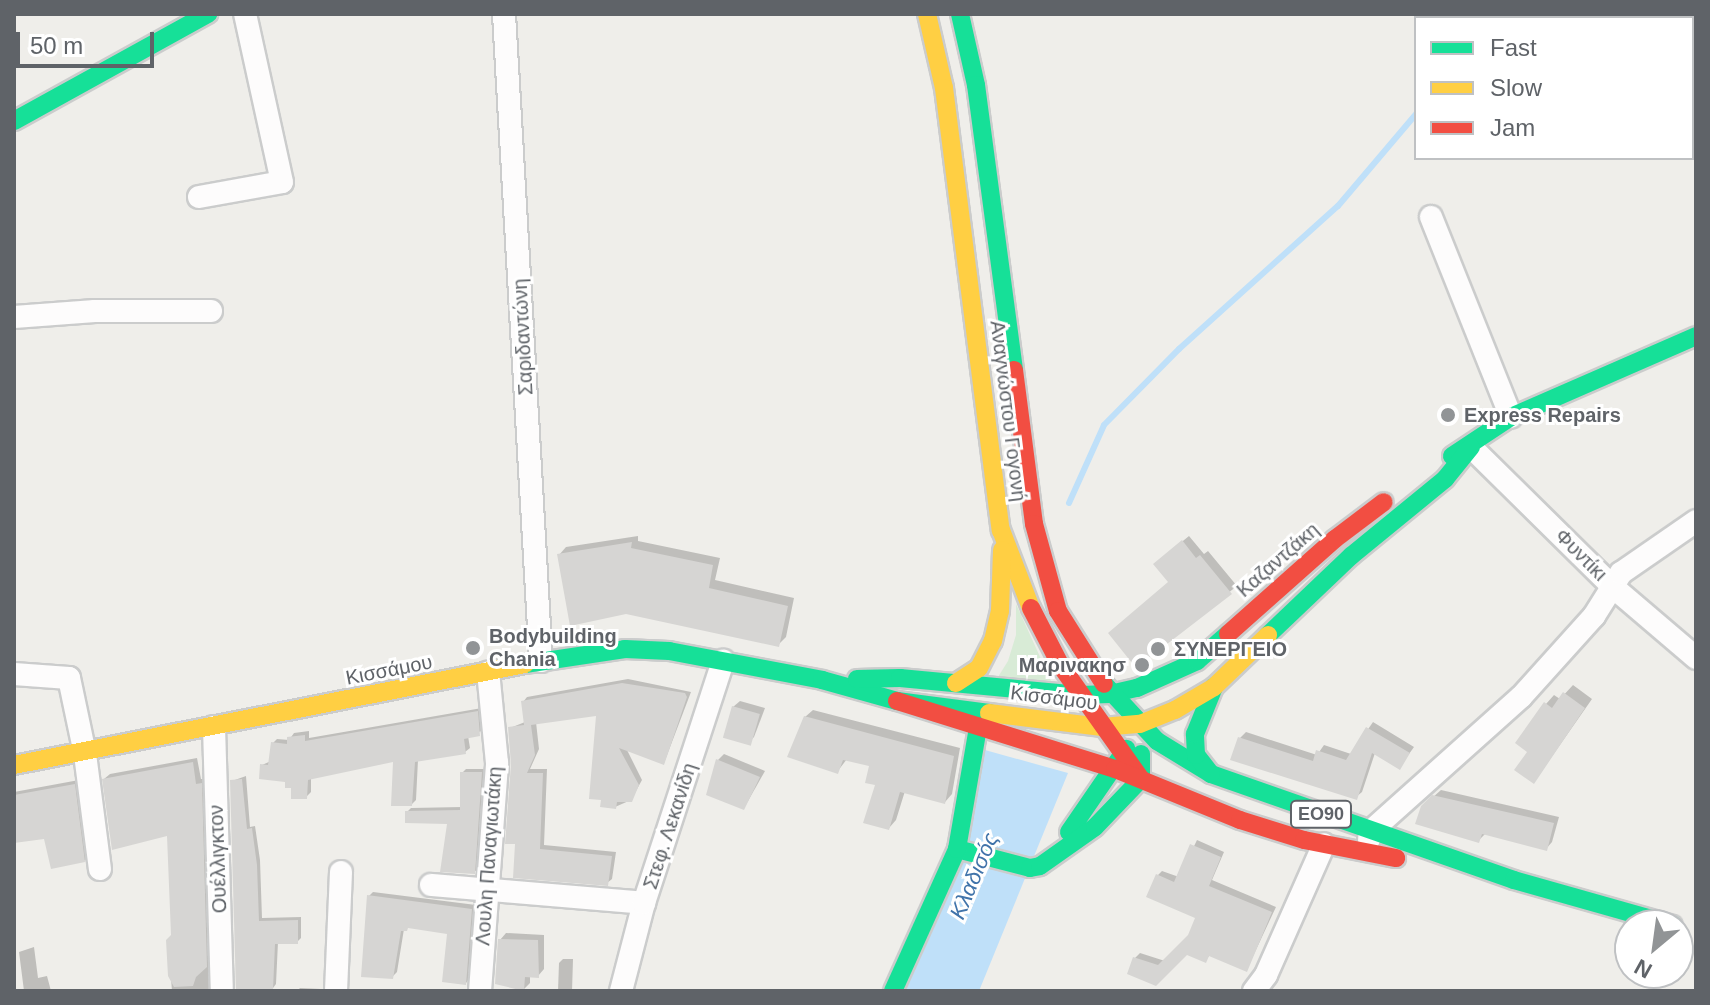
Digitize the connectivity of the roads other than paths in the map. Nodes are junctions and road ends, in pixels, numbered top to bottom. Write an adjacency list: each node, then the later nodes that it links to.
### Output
1 (208, 14): 6 (main road)
2 (245, 14): 7 (street)
3 (504, 14): 20 (street, Σαριδαντώνη)
4 (927, 14): 17 (main road, Αναγνώστου Γογονή)
5 (960, 14): 27 (main road, Αναγνώστου Γογονή)
6 (14, 121)
7 (199, 197)
8 (1431, 217): 12 (street)
9 (211, 311): 10 (street)
10 (14, 317)
11 (1696, 336): 12 (main road)
12 (1511, 417): 13 (main road)
13 (1471, 447): 14 (main road); 18 (street, Φυντίκι); 26 (main road)
14 (1419, 476)
15 (1395, 494): 27 (main road, Καζαντζάκη)
16 (1696, 521): 18 (street)
17 (1001, 530): 25 (main road); 28 (main road, Αναγνώστου Γογονή)
18 (1613, 587): 19 (street, Φυντίκι); 39 (street)
19 (1696, 658)
20 (541, 661): 21 (main road, Κισσάμου / ΕΟ90); 22 (main road, Κισσάμου / ΕΟ90)
21 (723, 661): 24 (main road, Κισσάμου / ΕΟ90); 47 (street, Στεφ. Λεκανίδη)
22 (488, 672): 31 (main road, Κισσάμου / ΕΟ90); 46 (street, Λουλη Παναγιωτάκη)
23 (14, 674): 34 (street)
24 (822, 680): 25 (main road, Κισσάμου / ΕΟ90); 29 (main road, Κισσάμου / ΕΟ90)
25 (956, 683): 28 (main road, Κισσάμου / ΕΟ90)
26 (1214, 687): 30 (main road); 37 (main road)
27 (1110, 694): 28 (main road, Κισσάμου / ΕΟ90); 30 (main road, ΕΟ90)
28 (1080, 695): 33 (main road, Αναγνώστου Γογονή)
29 (897, 701): 32 (main road, ΕΟ90); 33 (main road, Κισσάμου / ΕΟ90)
30 (1140, 724): 33 (main road, Κισσάμου / ΕΟ90); 35 (main road); 37 (main road, ΕΟ90); 38 (main road)
31 (214, 727): 34 (main road, Κισσάμου / ΕΟ90); 49 (street, Ουέλλιγκτον)
32 (978, 727): 35 (main road, ΕΟ90); 41 (main road)
33 (1102, 727): 35 (main road, Αναγνώστου Γογονή)
34 (85, 754): 36 (main road, Κισσάμου / ΕΟ90); 43 (street)
35 (1119, 761): 38 (main road, ΕΟ90); 42 (main road)
36 (14, 765)
37 (1211, 774): 39 (main road, ΕΟ90)
38 (1141, 779): 40 (main road, ΕΟ90); 42 (main road)
39 (1368, 841): 40 (main road, ΕΟ90); 48 (main road, ΕΟ90)
40 (1324, 844): 54 (street)
41 (962, 851): 42 (main road); 53 (main road)
42 (1058, 853)
43 (100, 869)
44 (341, 872): 50 (street)
45 (431, 885): 46 (street)
46 (487, 890): 47 (street); 51 (street, Λουλη Παναγιωτάκη)
47 (644, 903): 52 (street, Στεφ. Λεκανίδη)
48 (1616, 909)
49 (222, 991)
50 (336, 991)
51 (480, 991)
52 (621, 991)
53 (893, 991)
54 (1254, 991)

